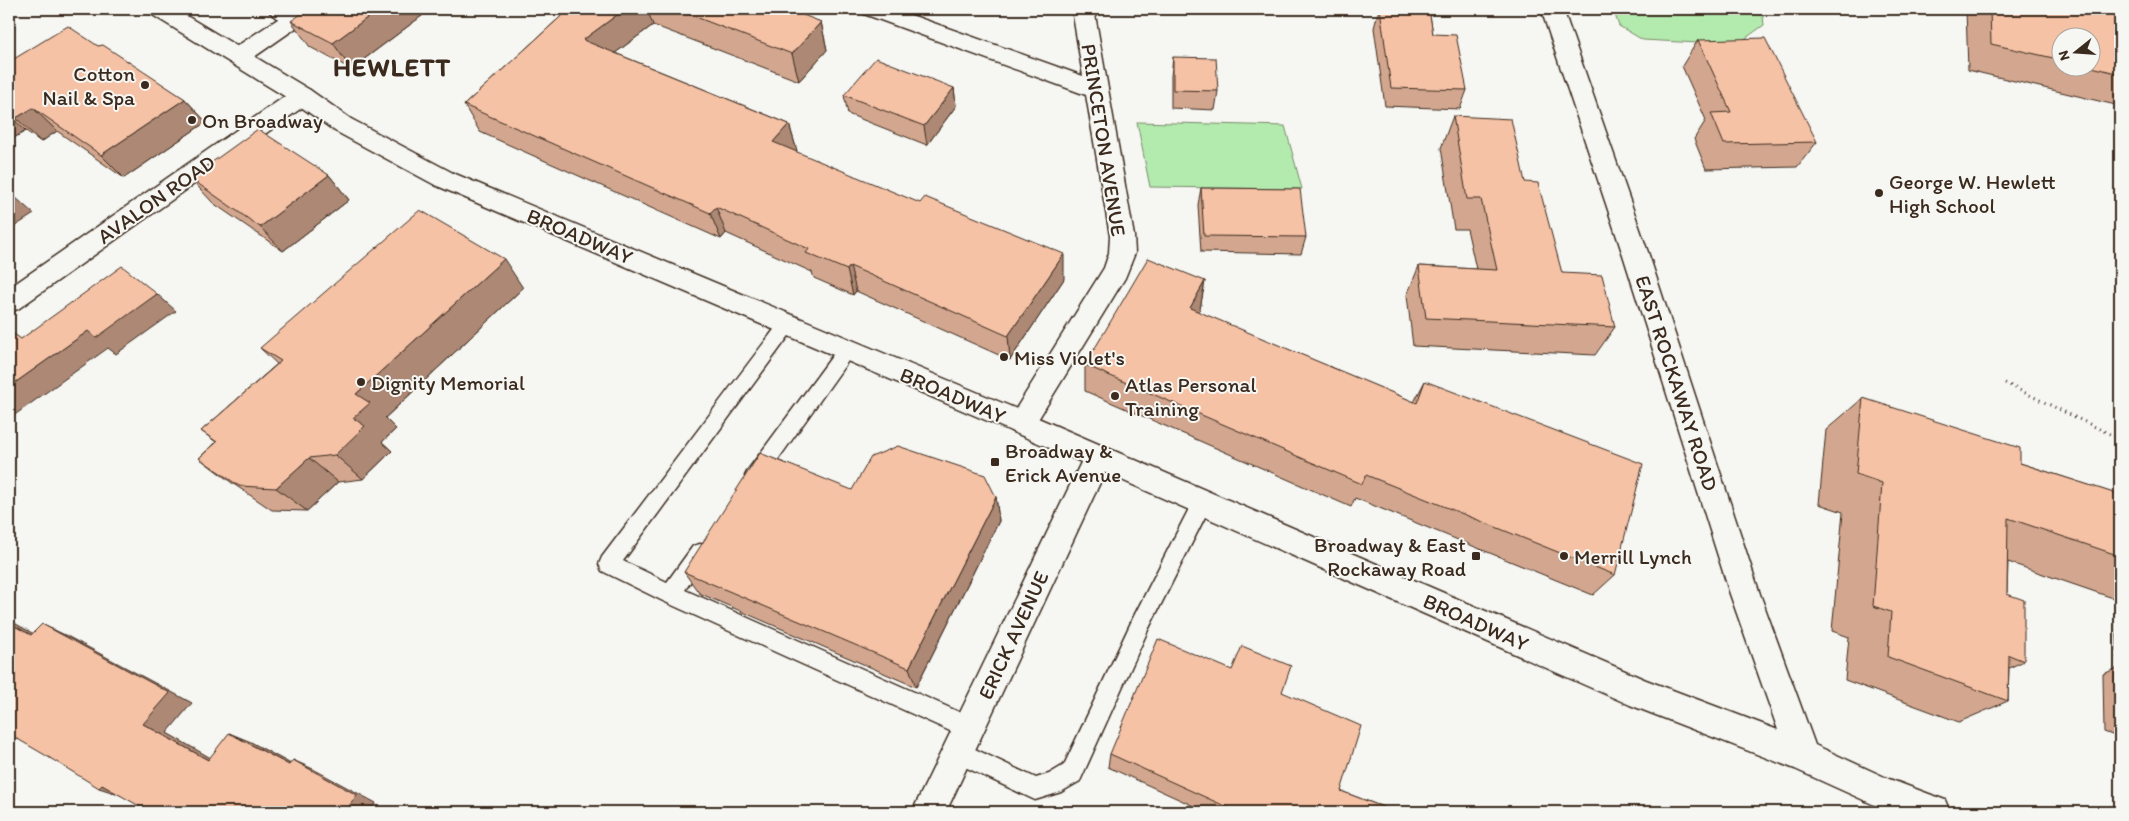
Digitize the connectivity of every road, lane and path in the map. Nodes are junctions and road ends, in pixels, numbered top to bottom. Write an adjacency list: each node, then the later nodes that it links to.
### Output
1 (159, 9): 6 (main road, BROADWAY)
2 (872, 9): 7 (main road)
3 (1083, 9): 7 (main road, PRINCETON AVENUE)
4 (1552, 9): 21 (main road, EAST ROCKAWAY ROAD)
5 (292, 13): 6 (main road)
6 (239, 56): 8 (main road, BROADWAY)
7 (1095, 89): 13 (main road, PRINCETON AVENUE)
8 (302, 96): 9 (main road, AVALON ROAD); 10 (main road, BROADWAY)
9 (9, 302)
10 (788, 324): 11 (main road, BROADWAY); 19 (lane)
11 (847, 349): 13 (main road, BROADWAY); 16 (lane)
12 (2005, 383): 14 (path)
13 (1021, 423): 15 (main road, BROADWAY)
14 (2120, 439)
15 (1098, 457): 17 (main road, BROADWAY); 20 (main road, ERICK AVENUE)
16 (744, 491)
17 (1202, 503): 20 (lane); 21 (main road, BROADWAY)
18 (710, 539): 19 (lane)
19 (670, 594): 20 (lane)
20 (963, 740): 22 (main road, ERICK AVENUE)
21 (1803, 756): 23 (main road, BROADWAY)
22 (929, 812)
23 (1933, 812)

